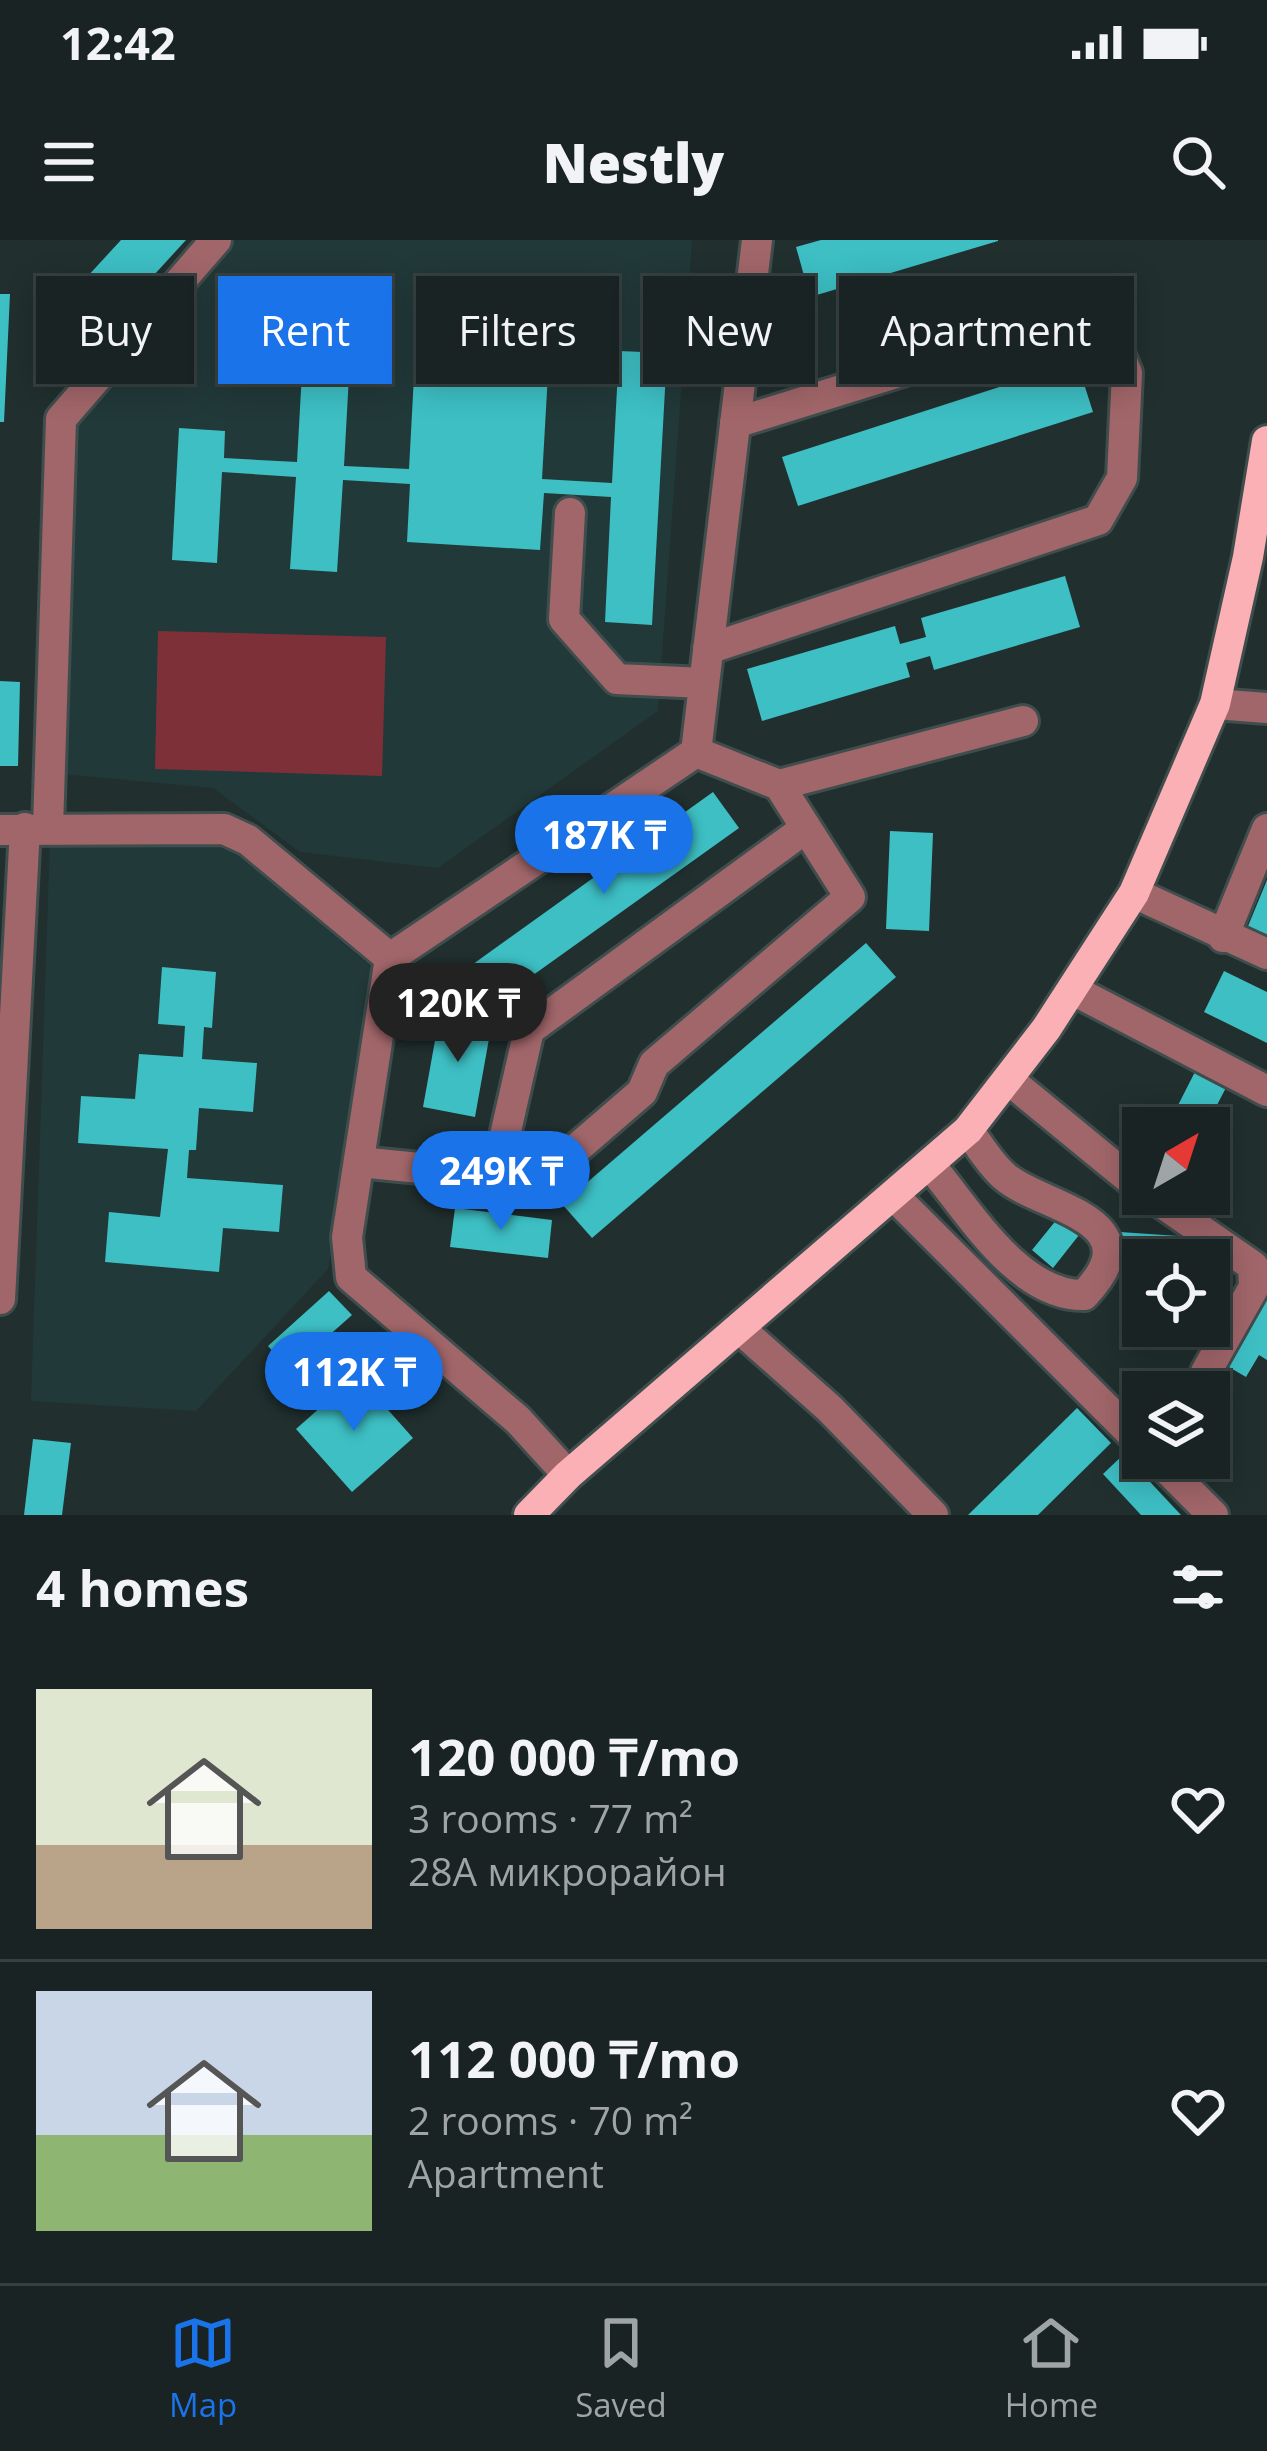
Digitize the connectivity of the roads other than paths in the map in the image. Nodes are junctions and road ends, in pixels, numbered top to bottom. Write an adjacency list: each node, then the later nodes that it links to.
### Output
1 (216, 240): 13 (street)
2 (757, 240): 3 (street)
3 (735, 423): 6 (street); 6 (street)
4 (1267, 440): 8 (main road)
5 (569, 513): 7 (street)
6 (708, 650): 7 (street)
7 (704, 683): 11 (street)
8 (1214, 704): 9 (street); 16 (main road)
9 (1267, 708)
10 (1022, 721): 12 (street)
11 (696, 752): 12 (street); 19 (street)
12 (779, 785): 14 (street)
13 (24, 828): 19 (street); 20 (street)
14 (806, 828): 28 (street); 28 (street)
15 (1267, 830): 17 (street)
16 (1134, 893): 17 (street); 21 (main road)
17 (1223, 937): 18 (street)
18 (1267, 954)
19 (390, 958): 25 (street)
20 (9, 979): 29 (street)
21 (1073, 990): 22 (main road); 23 (street)
22 (1009, 1080): 24 (main road); 27 (street)
23 (1267, 1091)
24 (968, 1130): 26 (main road); 26 (street)
25 (359, 1162): 28 (street); 36 (street)
26 (930, 1165): 30 (main road)
27 (1122, 1172)
28 (496, 1175)
29 (4, 1194): 32 (street)
30 (895, 1197): 33 (main road); 35 (street)
31 (1179, 1215): 34 (street)
32 (0, 1299)
33 (740, 1329): 36 (main road); 39 (street)
34 (1207, 1371)
35 (1122, 1424)
36 (568, 1475): 38 (main road)
37 (1177, 1479): 40 (street)
38 (529, 1515)
39 (933, 1515)
40 (1213, 1515)

